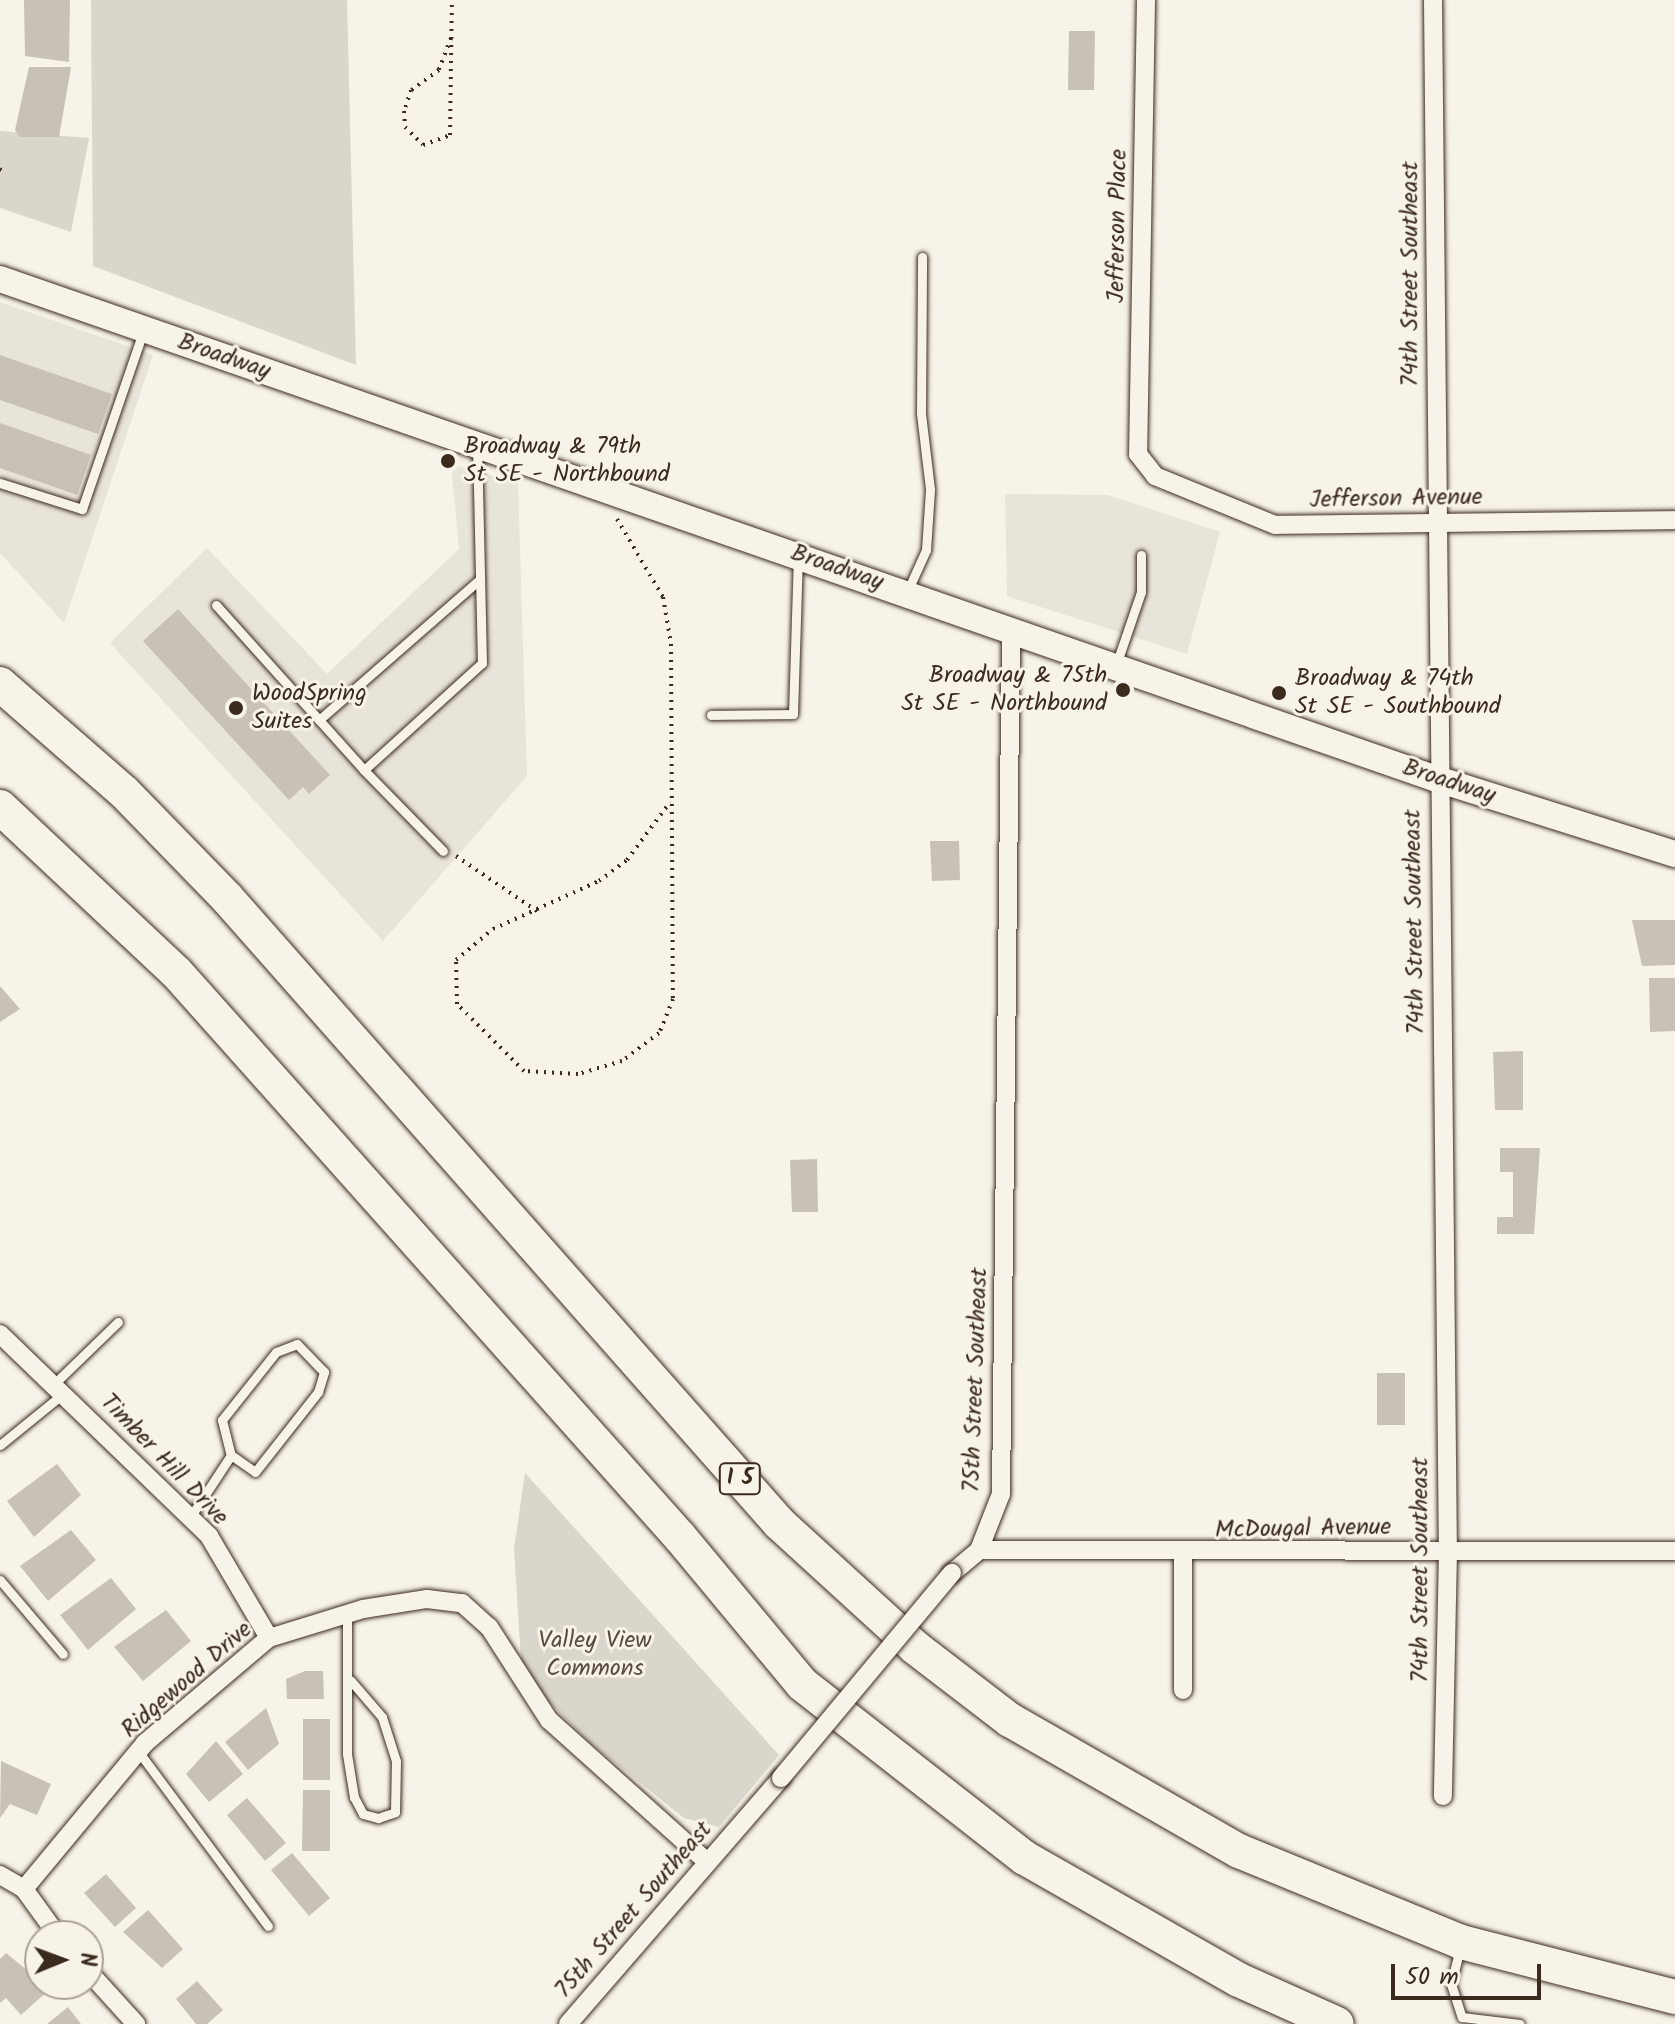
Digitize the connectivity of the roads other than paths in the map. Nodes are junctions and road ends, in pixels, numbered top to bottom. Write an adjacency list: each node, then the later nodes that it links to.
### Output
1 (1146, 0): 7 (street, Jefferson Place)
2 (1433, 0): 10 (street, 74th Street Southeast)
3 (922, 257): 14 (lane)
4 (0, 279): 5 (street, Broadway)
5 (144, 329): 6 (street, Broadway); 8 (lane)
6 (477, 444): 11 (street, Broadway); 13 (lane)
7 (1138, 454): 10 (street, Jefferson Avenue)
8 (0, 483)
9 (1675, 520): 10 (street, Jefferson Avenue)
10 (1437, 523): 22 (street, 74th Street Southeast)
11 (799, 555): 14 (street, Broadway); 19 (lane)
12 (1141, 555): 17 (lane)
13 (480, 579): 20 (lane); 21 (lane)
14 (907, 592): 16 (street, Broadway)
15 (216, 605): 20 (lane)
16 (1011, 628): 17 (street, Broadway); 32 (street, 75th Street Southeast)
17 (1116, 665): 22 (street, Broadway)
18 (0, 684): 49 (highway, I 5)
19 (711, 715)
20 (319, 720): 21 (lane)
21 (364, 770): 24 (lane)
22 (1437, 779): 25 (street, Broadway); 33 (street, 74th Street Southeast)
23 (0, 807): 54 (highway)
24 (443, 851)
25 (1675, 854)
26 (118, 1322): 28 (lane)
27 (0, 1334): 28 (street, Timber Hill Drive)
28 (59, 1388): 29 (lane); 31 (street, Timber Hill Drive)
29 (0, 1445)
30 (231, 1455): 30 (lane); 31 (lane)
31 (191, 1516): 38 (street, Timber Hill Drive)
32 (979, 1550): 35 (street, McDougal Avenue); 44 (street, 75th Street Southeast, bridge)
33 (1448, 1551): 34 (street, McDougal Avenue); 35 (street, McDougal Avenue); 43 (street, 74th Street Southeast)
34 (1675, 1551)
35 (1183, 1554): 41 (street)
36 (0, 1580): 39 (lane)
37 (347, 1614): 38 (street, Ridgewood Drive); 40 (lane); 44 (street, Ridgewood Drive)
38 (269, 1638): 42 (street, Ridgewood Drive)
39 (63, 1654)
40 (351, 1681): 40 (lane)
41 (1183, 1690)
42 (138, 1751): 46 (street, Ridgewood Drive); 48 (lane)
43 (1443, 1796)
44 (707, 1862): 53 (street, 75th Street Southeast)
45 (0, 1875): 46 (street)
46 (24, 1889): 47 (street)
47 (46, 1920)
48 (268, 1926)
49 (1461, 1942): 51 (highway, I 5); 55 (lane)
50 (104, 1989): 52 (street)
51 (1675, 1997)
52 (136, 2024)
53 (568, 2024)
54 (1337, 2024)
55 (1520, 2024)

